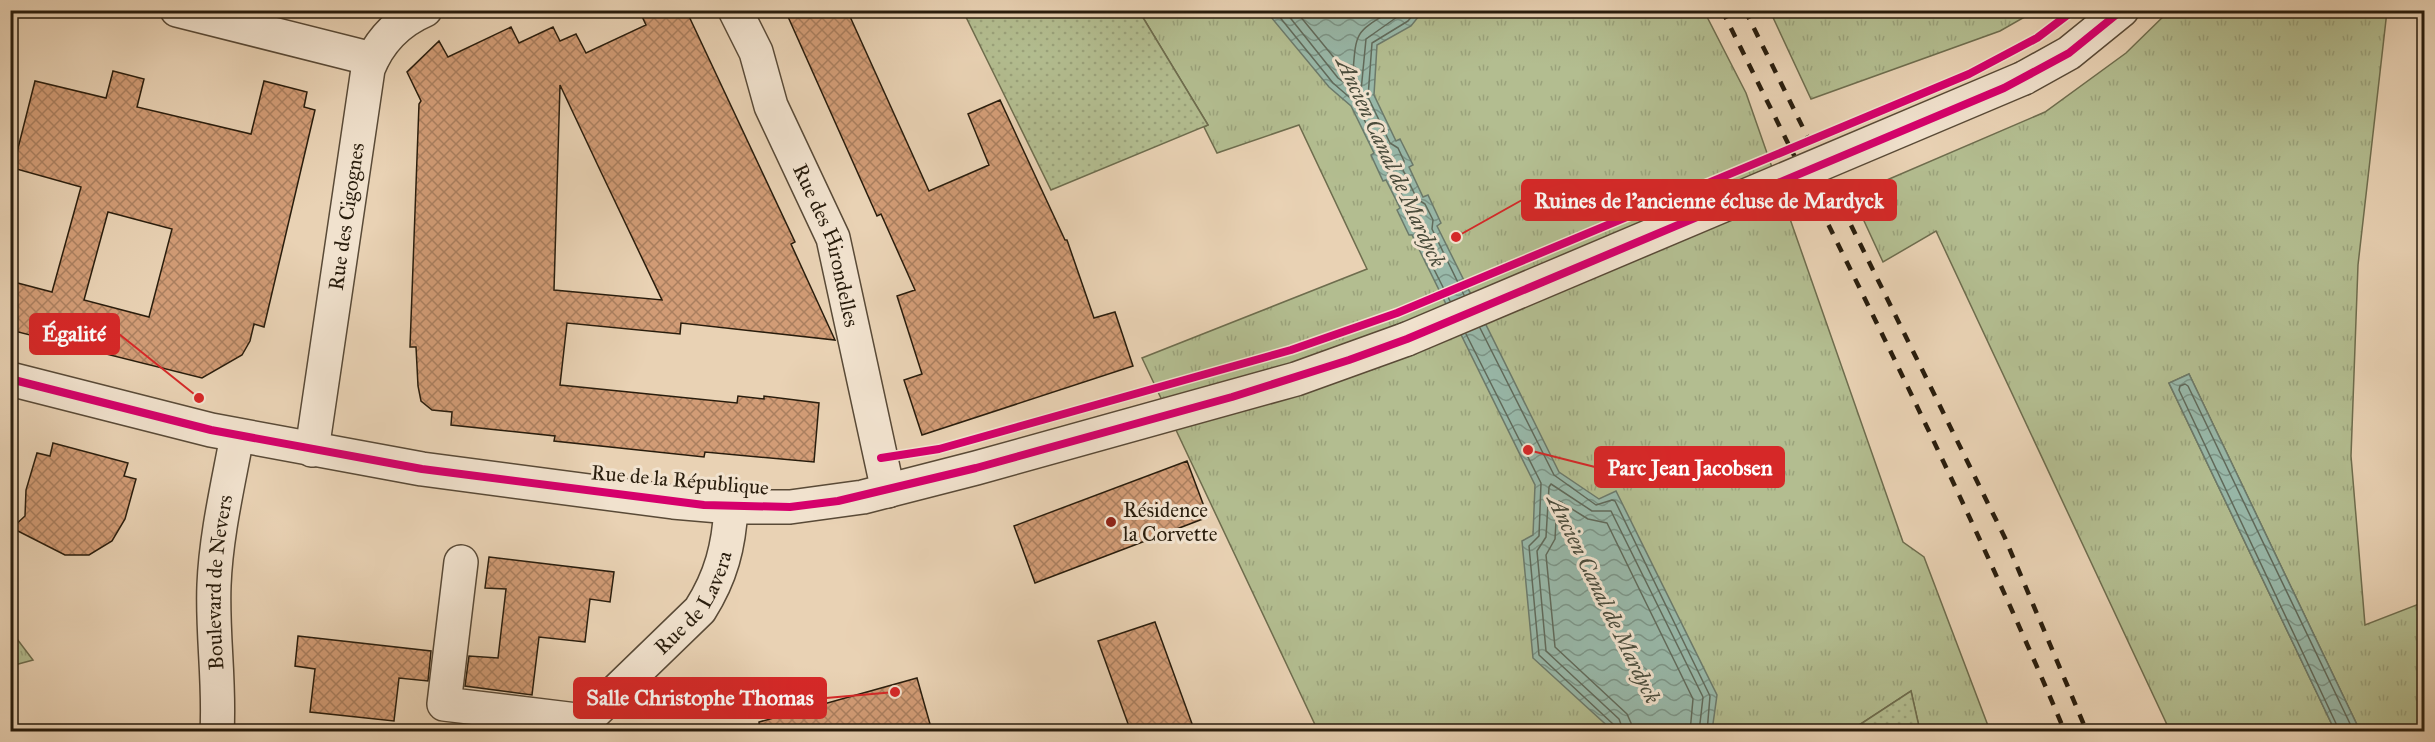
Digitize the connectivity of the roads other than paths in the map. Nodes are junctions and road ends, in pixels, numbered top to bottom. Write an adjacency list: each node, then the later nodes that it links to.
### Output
1 (177, 10): 5 (street)
2 (425, 10): 5 (street, Rue des Cigognes)
3 (735, 10): 9 (street, Rue des Hirondelles)
4 (2122, 10): 9 (street, Rue de la République, bridge)
5 (372, 59): 8 (street, Rue des Cigognes)
6 (10, 379): 7 (street, Rue de la République)
7 (237, 436): 8 (street, Rue de la République); 13 (street, Boulevard de Nevers)
8 (312, 450): 10 (street, Rue de la République)
9 (888, 491): 10 (street, Rue de la République)
10 (731, 507): 12 (street, Rue de Lavera)
11 (461, 562): 12 (street)
12 (580, 726)
13 (217, 732)

